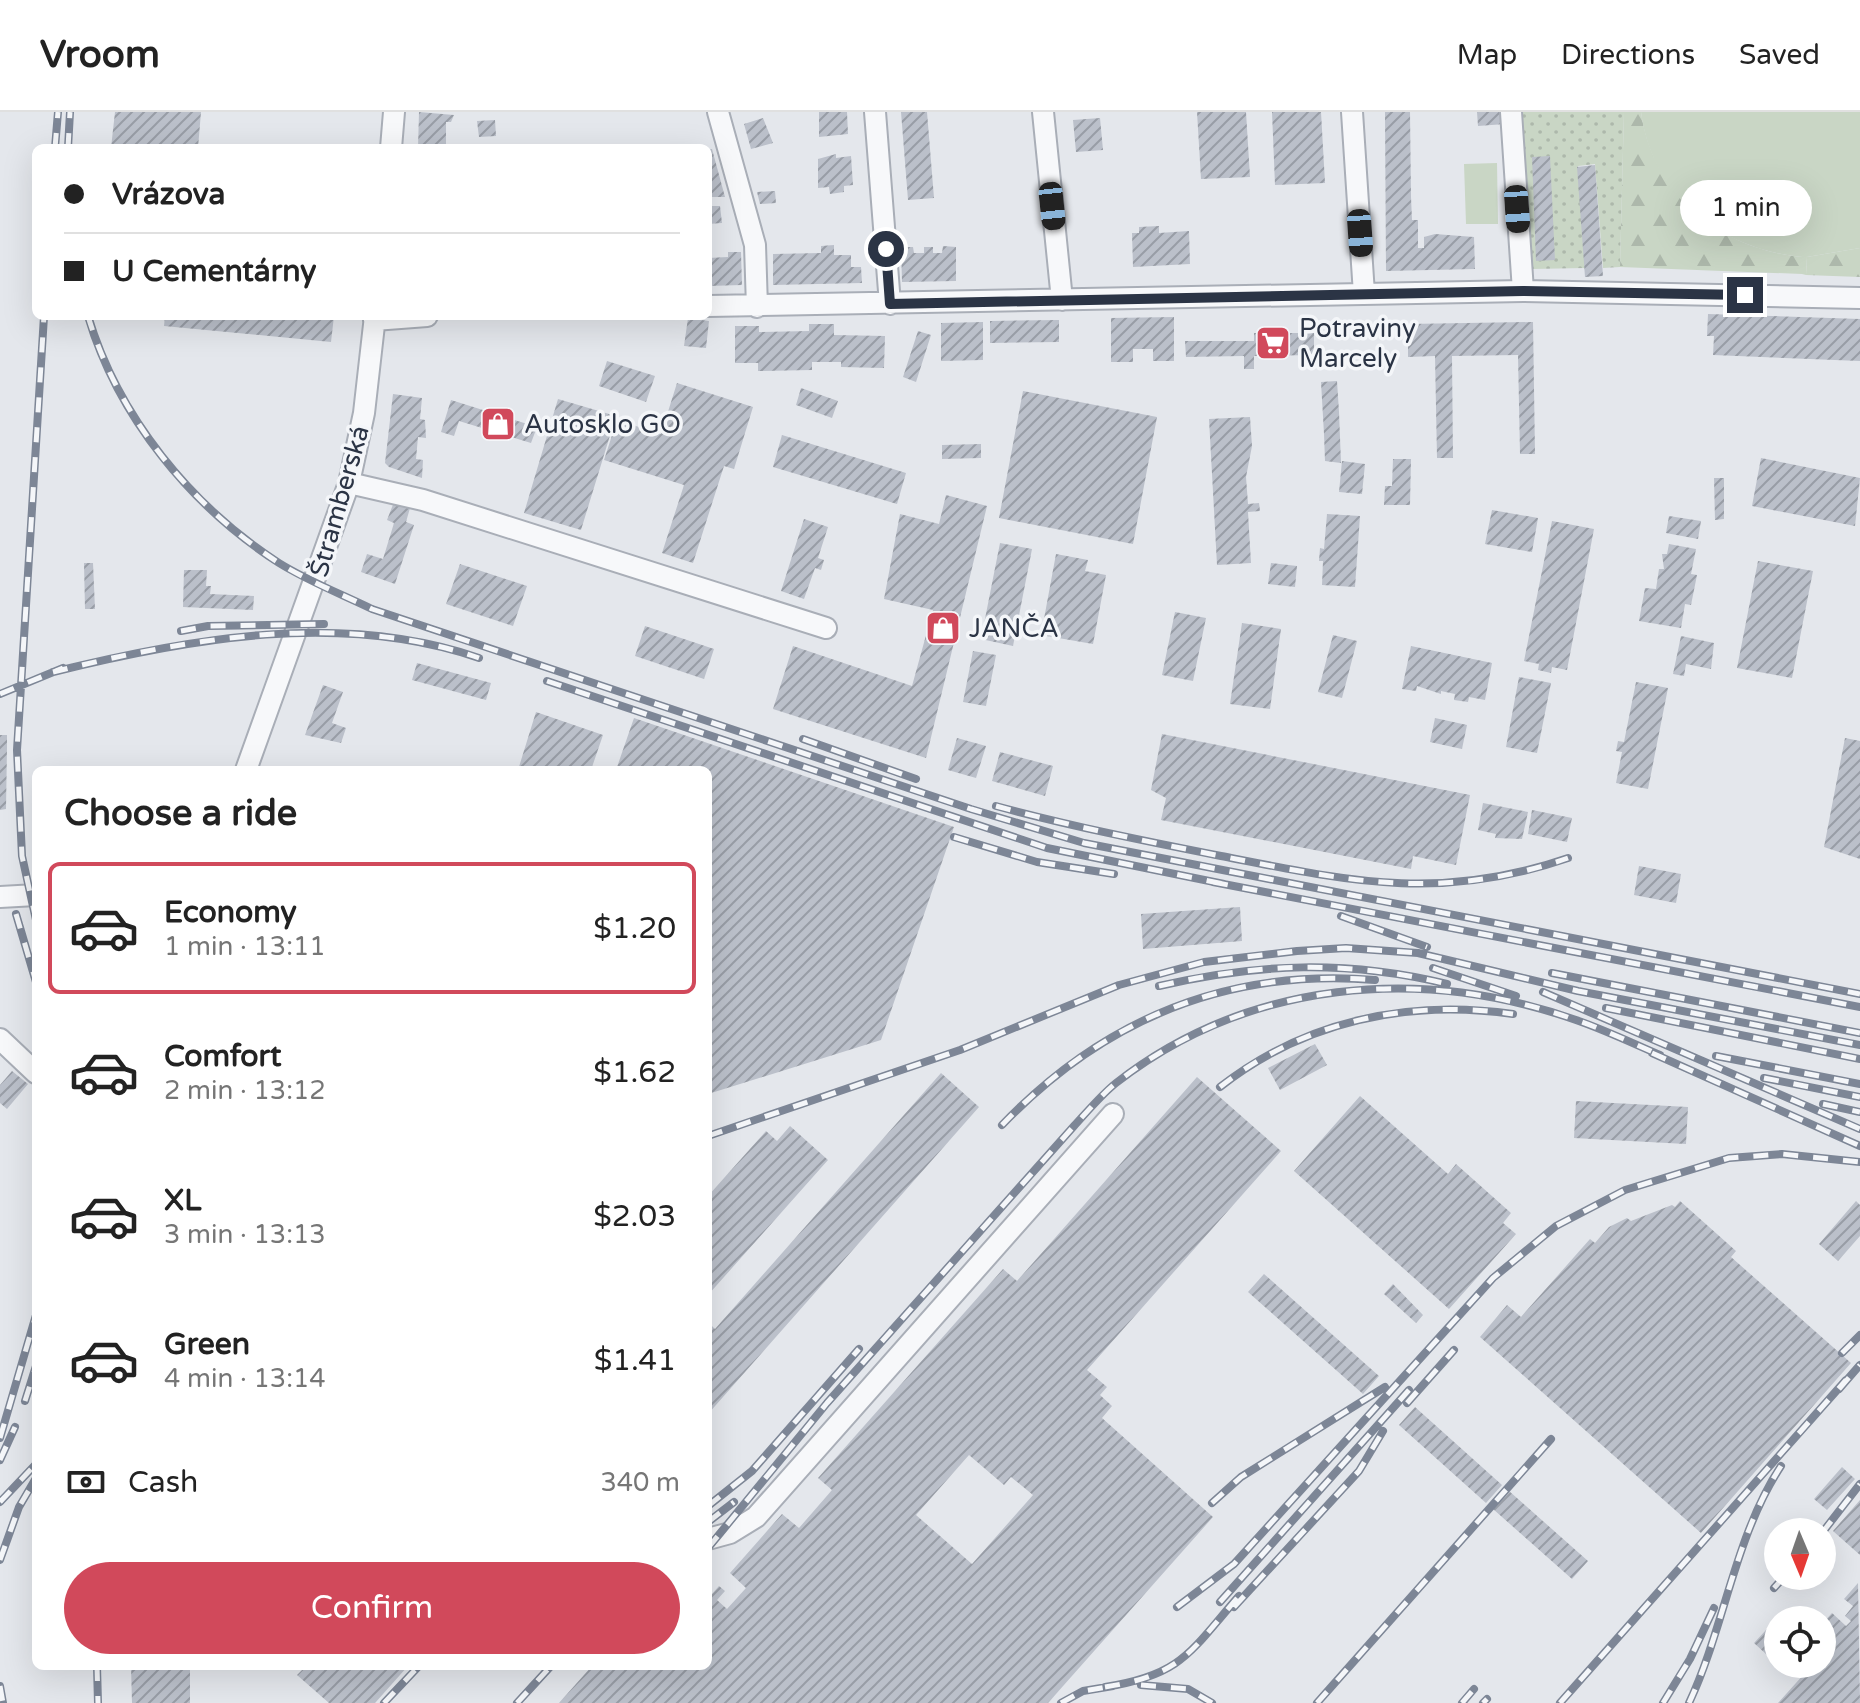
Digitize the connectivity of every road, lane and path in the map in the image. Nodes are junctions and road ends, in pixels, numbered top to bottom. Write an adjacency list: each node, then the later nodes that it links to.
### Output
1 (394, 112): 7 (street)
2 (718, 112): 14 (street)
3 (875, 112): 12 (street)
4 (1043, 112): 11 (street)
5 (1352, 112): 9 (street)
6 (1511, 112): 8 (street)
7 (391, 144)
8 (1523, 291): 9 (street); 10 (street)
9 (1364, 294): 11 (street)
10 (1860, 298)
11 (1062, 300): 12 (street)
12 (890, 304): 14 (street)
13 (712, 306): 14 (street)
14 (757, 307)
15 (374, 320): 16 (street, Štramberská)
16 (349, 483): 17 (street); 18 (street, Štramberská)
17 (826, 628)
18 (247, 766)
19 (32, 896): 20 (street)
20 (0, 897)
21 (0, 1039): 22 (street)
22 (32, 1069)
23 (1113, 1114): 24 (street)
24 (712, 1538)

